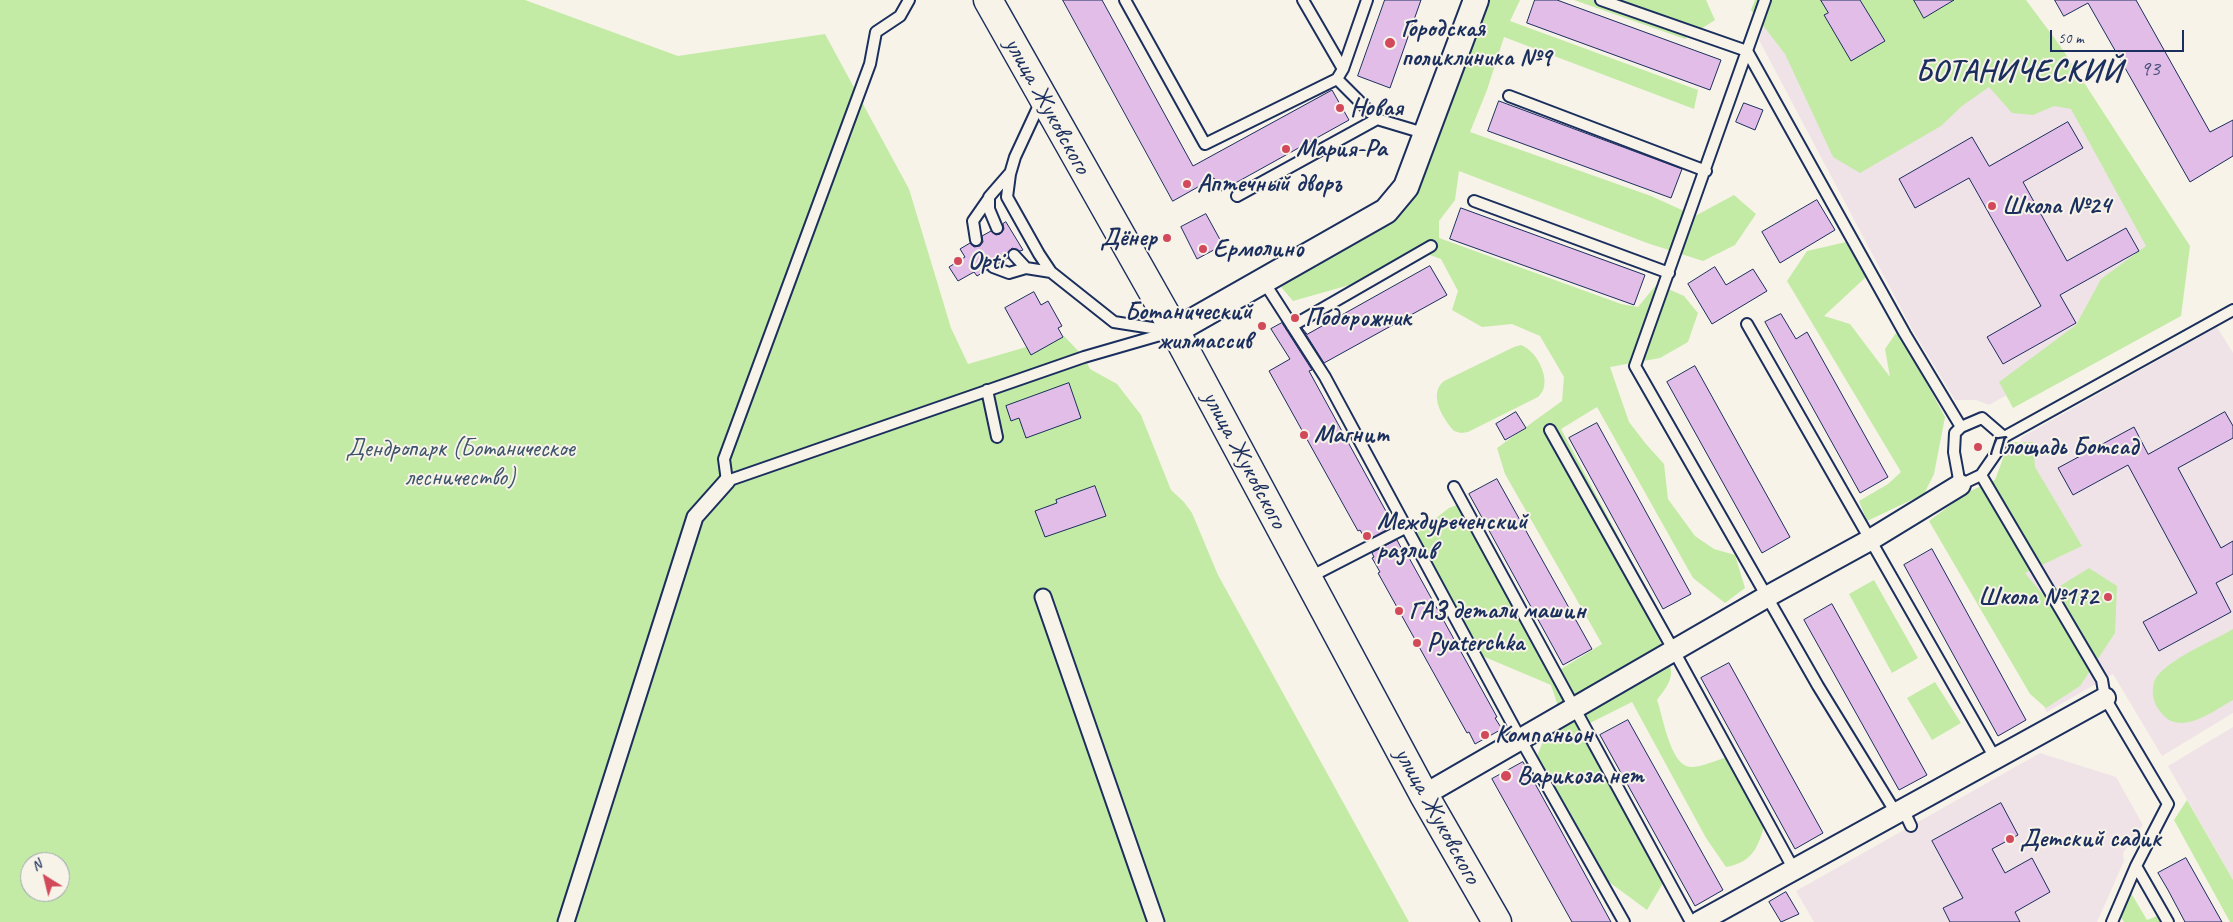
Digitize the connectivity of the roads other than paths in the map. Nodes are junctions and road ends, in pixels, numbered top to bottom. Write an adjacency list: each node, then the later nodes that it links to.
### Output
1 (910, 0): 42 (lane)
2 (988, 0): 13 (main road, улица Жуковского)
3 (1125, 0): 11 (lane)
4 (1303, 0): 10 (lane)
5 (1367, 0): 10 (lane)
6 (1476, 0): 15 (street)
7 (1601, 0): 9 (lane)
8 (1765, 0): 9 (lane)
9 (1747, 52): 16 (lane); 37 (lane)
10 (1343, 68): 11 (lane)
11 (1337, 79): 14 (lane)
12 (1509, 96): 16 (lane)
13 (1043, 98): 17 (lane); 33 (main road, улица Жуковского)
14 (1377, 119): 15 (lane); 18 (lane)
15 (1427, 134): 29 (street)
16 (1706, 171): 28 (lane)
17 (1010, 174): 19 (lane); 27 (lane)
18 (1237, 196)
19 (989, 197): 21 (lane); 22 (lane)
20 (1474, 201): 28 (lane)
21 (997, 228)
22 (976, 240)
23 (1431, 246): 32 (lane)
24 (1014, 255): 26 (lane)
25 (992, 267): 26 (lane)
26 (1026, 268): 27 (lane)
27 (1051, 272): 33 (lane)
28 (1669, 273): 48 (lane)
29 (1264, 282): 32 (lane); 33 (street)
30 (2233, 310): 40 (lane)
31 (1747, 324): 46 (lane)
32 (1292, 326): 45 (lane)
33 (1175, 331): 34 (lane); 47 (main road, улица Жуковского)
34 (987, 390): 35 (lane); 39 (lane)
35 (946, 404): 36 (lane); 42 (lane)
36 (954, 413)
37 (1961, 427): 40 (lane); 43 (lane)
38 (1550, 430): 50 (lane)
39 (997, 437)
40 (2004, 437): 41 (lane)
41 (1981, 475): 43 (lane); 51 (lane)
42 (726, 481): 59 (street)
43 (1960, 485): 46 (street)
44 (1454, 487): 52 (lane)
45 (1405, 528): 47 (lane); 53 (lane)
46 (1870, 540): 48 (street); 54 (lane)
47 (1308, 578): 55 (main road, улица Жуковского)
48 (1768, 596): 50 (street); 56 (lane)
49 (1043, 598): 60 (street)
50 (1674, 650): 52 (street); 58 (lane)
51 (2105, 698): 54 (street); 57 (lane)
52 (1574, 708): 53 (street); 63 (lane)
53 (1521, 740): 55 (street); 62 (lane)
54 (1995, 758): 56 (street)
55 (1424, 795): 61 (main road, улица Жуковского)
56 (1903, 816): 58 (street)
57 (2136, 866): 65 (lane); 66 (lane)
58 (1793, 868): 64 (street)
59 (566, 922)
60 (1156, 922)
61 (1497, 922)
62 (1624, 922)
63 (1691, 922)
64 (1698, 922)
65 (2112, 922)
66 (2168, 922)

